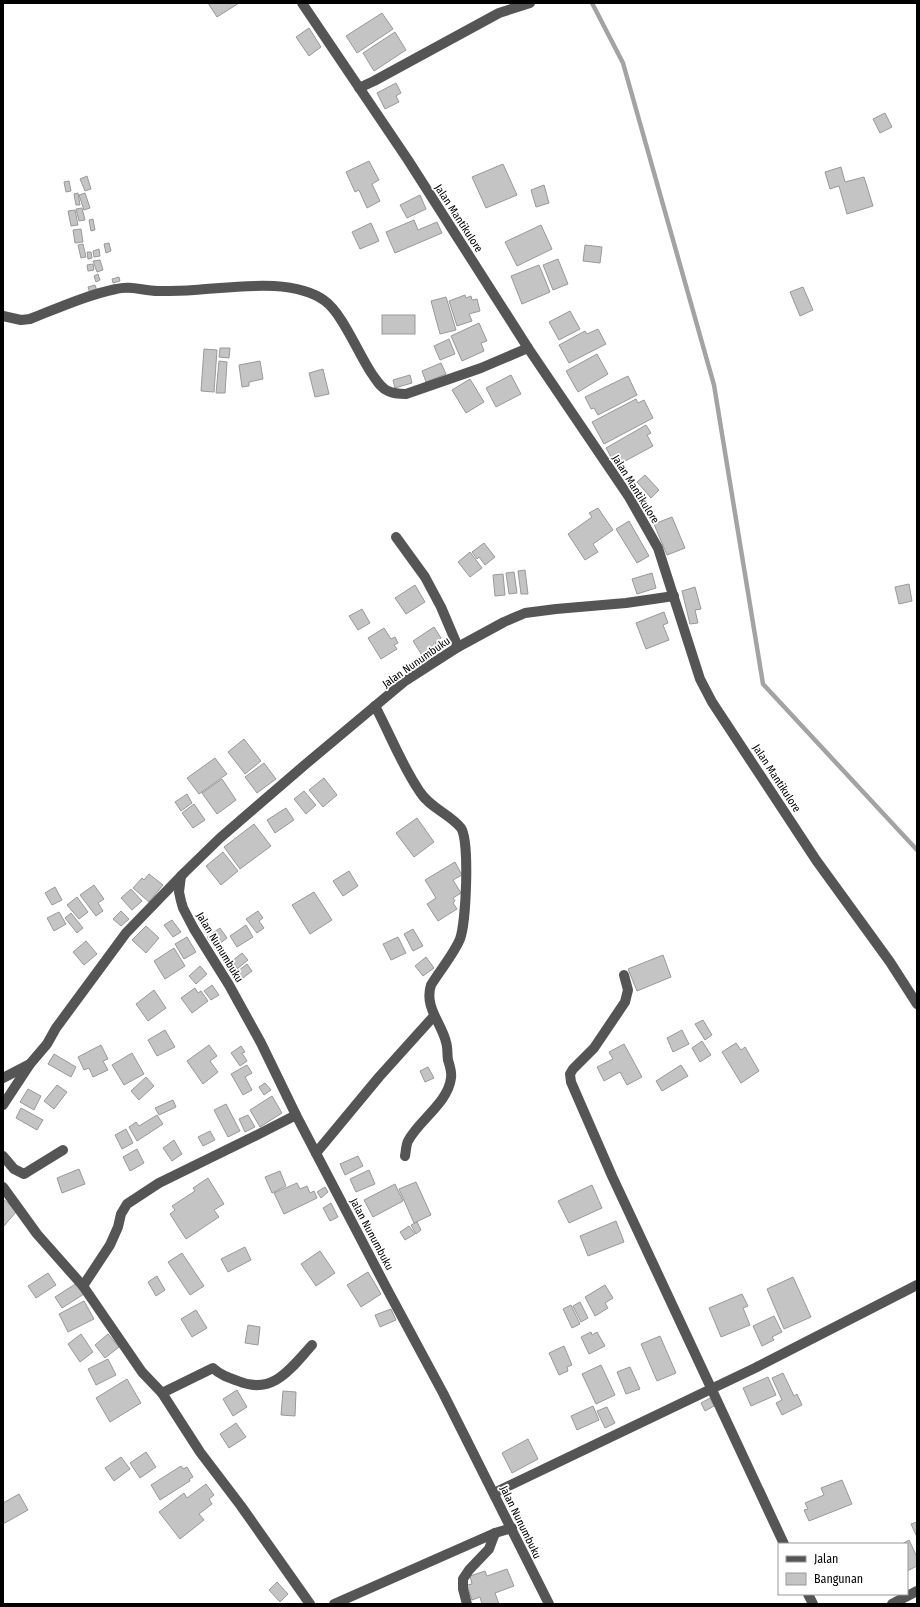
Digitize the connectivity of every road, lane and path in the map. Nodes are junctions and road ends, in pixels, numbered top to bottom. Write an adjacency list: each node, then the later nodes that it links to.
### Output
1 (302, 3): 3 (street, Jalan Mantikulore)
2 (530, 3): 3 (street)
3 (359, 88): 5 (street, Jalan Mantikulore)
4 (3, 316): 5 (street)
5 (528, 348): 7 (street, Jalan Mantikulore)
6 (396, 537): 8 (street)
7 (674, 596): 8 (street, Jalan Nunumbuku); 13 (street, Jalan Mantikulore)
8 (458, 647): 9 (street, Jalan Nunumbuku)
9 (375, 706): 10 (street, Jalan Nunumbuku); 15 (street)
10 (181, 876): 16 (street, Jalan Nunumbuku); 19 (street, Jalan Nunumbuku)
11 (624, 975): 28 (street)
12 (917, 984): 13 (street)
13 (906, 985): 14 (street, Jalan Mantikulore)
14 (917, 1004)
15 (434, 1016): 21 (street); 23 (street)
16 (30, 1064): 17 (street); 18 (street, Jalan Nunumbuku)
17 (4, 1074)
18 (3, 1106)
19 (296, 1115): 21 (street, Jalan Nunumbuku); 26 (street)
20 (64, 1150): 22 (street)
21 (316, 1153): 30 (street, Jalan Nunumbuku)
22 (3, 1156)
23 (405, 1156)
24 (3, 1187): 26 (street)
25 (917, 1285): 28 (street)
26 (83, 1286): 29 (street)
27 (312, 1345): 29 (street)
28 (712, 1388): 30 (street); 33 (street)
29 (162, 1392): 36 (street)
30 (494, 1493): 31 (street, Jalan Nunumbuku)
31 (512, 1528): 32 (street); 39 (street, Jalan Nunumbuku)
32 (496, 1533): 37 (street); 38 (street)
33 (784, 1543)
34 (917, 1591): 41 (street)
35 (808, 1595): 40 (street)
36 (310, 1604)
37 (334, 1604)
38 (467, 1604)
39 (549, 1604)
40 (813, 1604)
41 (892, 1604)

